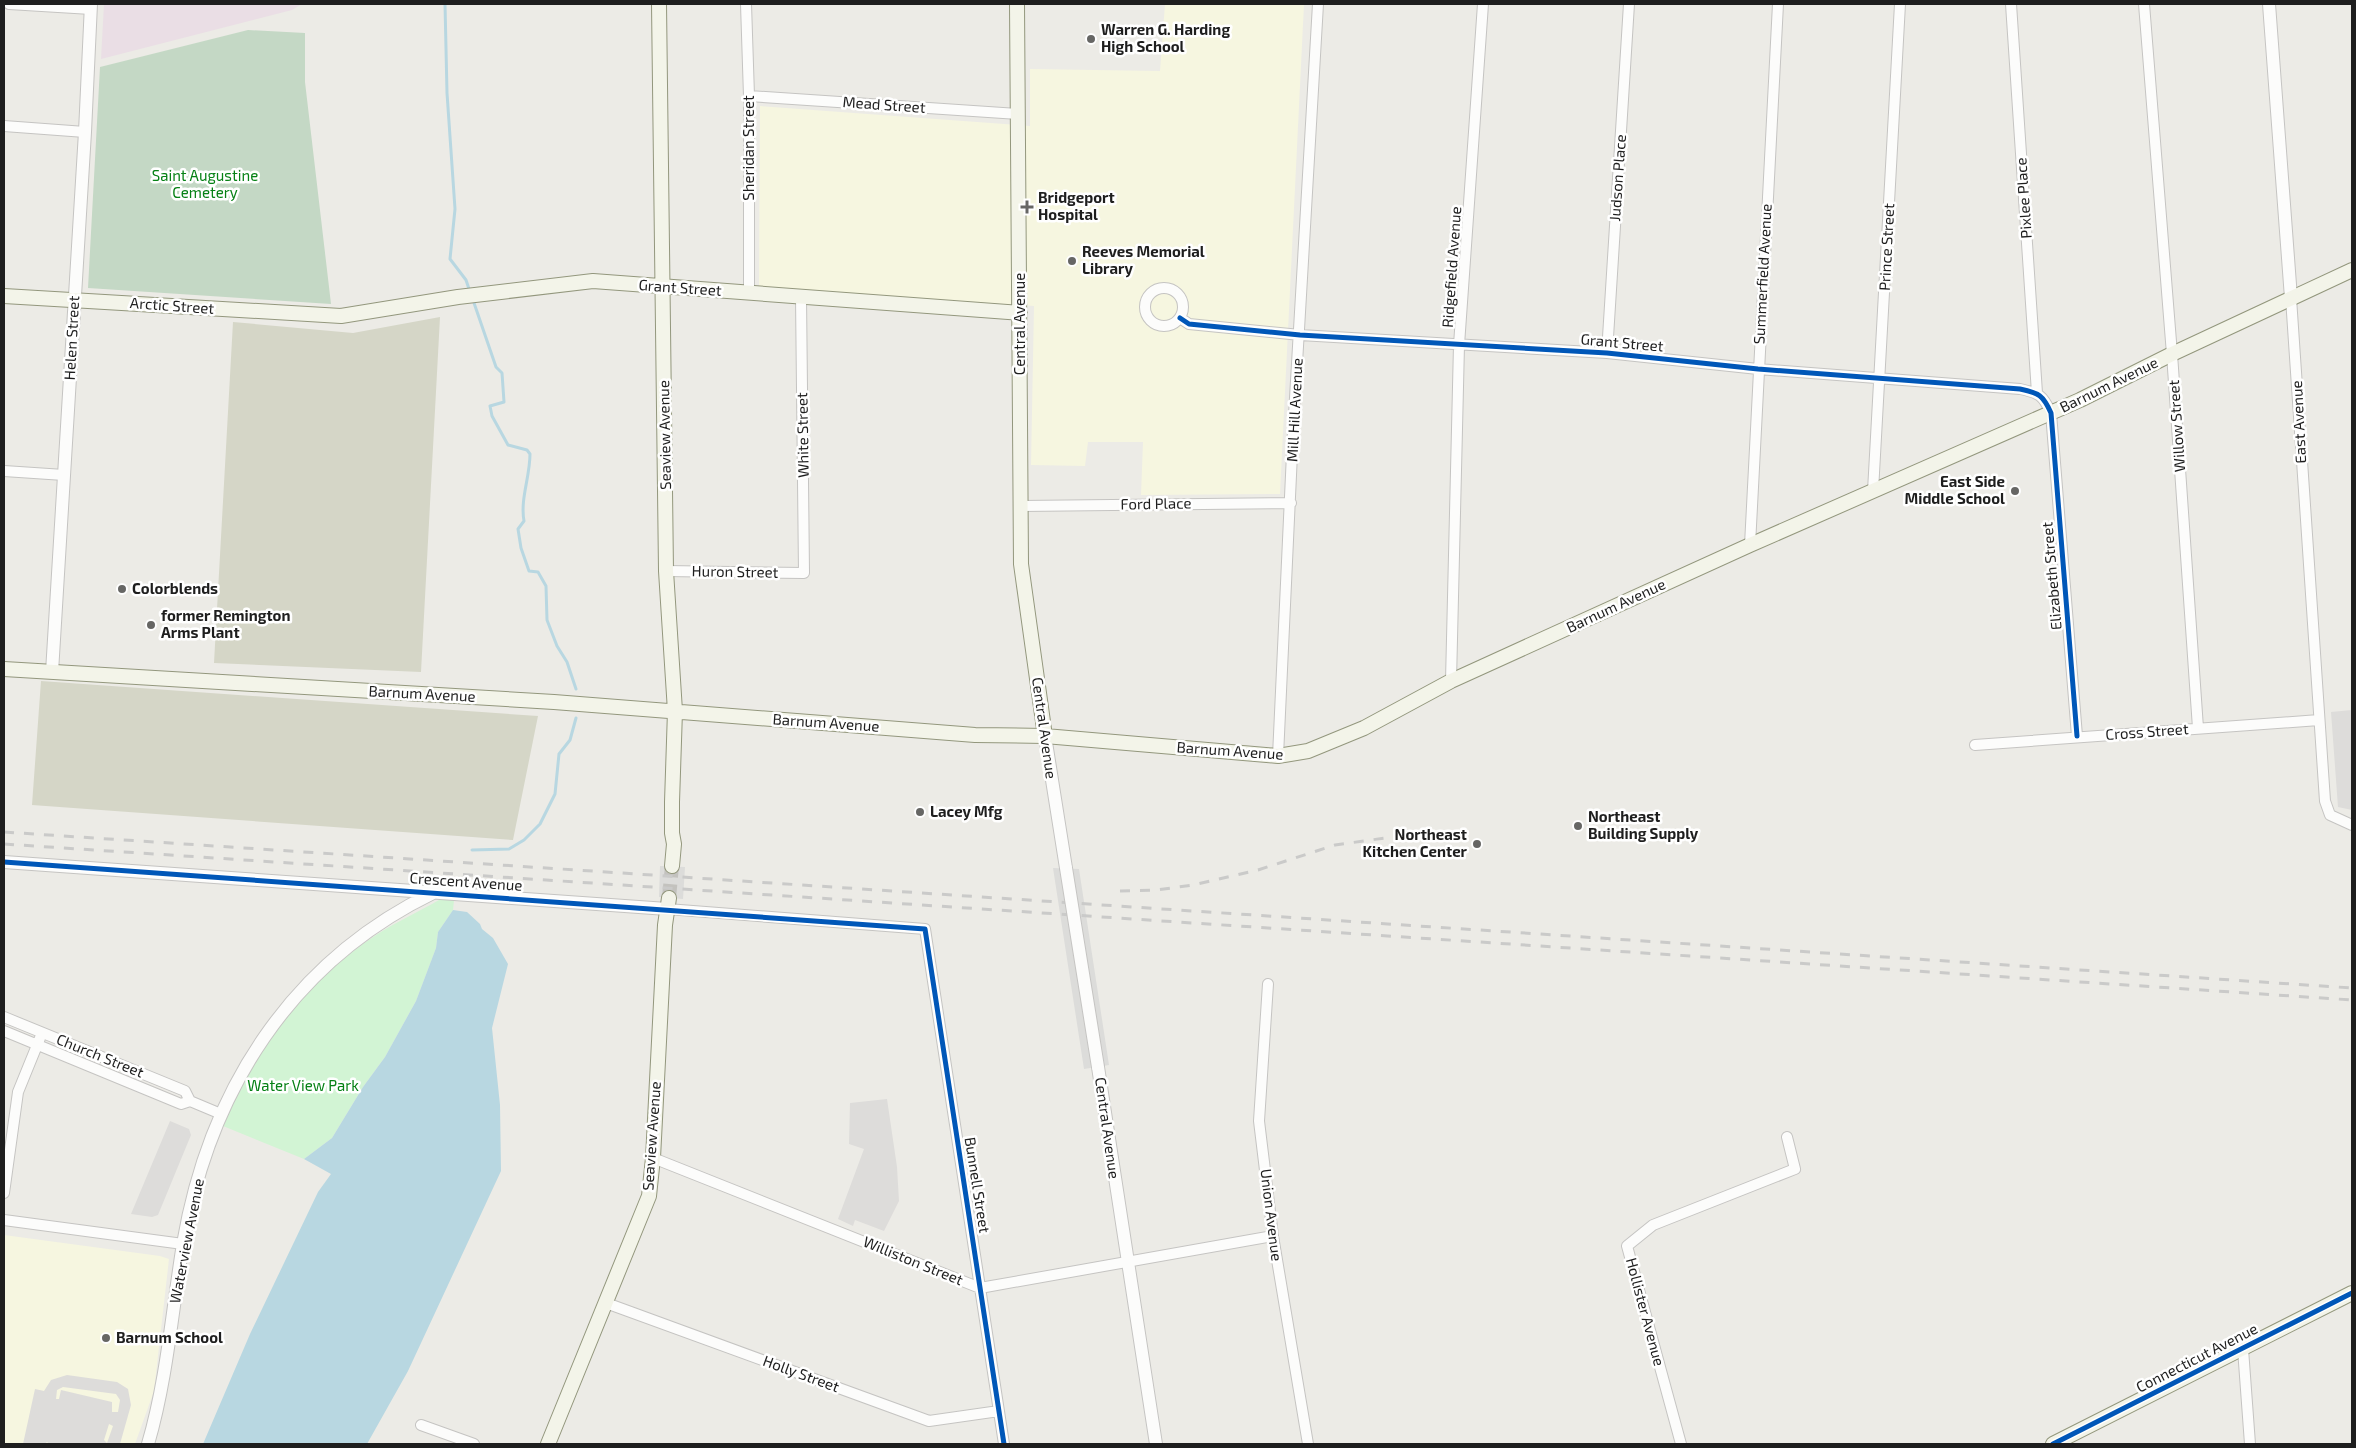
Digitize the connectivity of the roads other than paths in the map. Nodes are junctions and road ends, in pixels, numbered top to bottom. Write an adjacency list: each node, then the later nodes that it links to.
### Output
1 (9, 4): 13 (street)
2 (659, 4): 19 (main road, Seaview Avenue)
3 (746, 4): 14 (street, Sheridan Street)
4 (1017, 4): 15 (main road, Central Avenue)
5 (1318, 4): 28 (street, Mill Hill Avenue)
6 (1483, 4): 29 (street, Ridgefield Avenue)
7 (1629, 4): 30 (street, Judson Place)
8 (1778, 4): 32 (street, Summerfield Avenue)
9 (1900, 4): 33 (street, Prince Street)
10 (2010, 4): 34 (street, Pixlee Place)
11 (2144, 4): 31 (street, Willow Street)
12 (2269, 4): 23 (street, East Avenue)
13 (91, 6): 17 (street, Helen Street)
14 (749, 96): 15 (street, Mead Street); 20 (street, Sheridan Street)
15 (1019, 114): 25 (main road, Central Avenue)
16 (4, 126): 17 (street)
17 (85, 132): 24 (street, Helen Street)
18 (2352, 270): 23 (main road, Barnum Avenue)
19 (663, 287): 20 (main road, Grant Street); 26 (main road, Grant Street); 42 (main road, Seaview Avenue)
20 (749, 293): 22 (main road, Grant Street)
21 (4, 296): 24 (main road, Arctic Street)
22 (801, 297): 25 (main road, Grant Street); 43 (street, White Street)
23 (2291, 298): 31 (main road, Barnum Avenue); 48 (street, East Avenue)
24 (74, 300): 26 (main road, Arctic Street); 37 (street, Helen Street)
25 (1020, 313): 40 (main road, Central Avenue)
26 (341, 316)
27 (1180, 318): 28 (street, Grant Street)
28 (1300, 336): 29 (street, Grant Street); 39 (street, Mill Hill Avenue)
29 (1459, 344): 30 (street, Grant Street); 46 (street, Ridgefield Avenue)
30 (1607, 353): 32 (street, Grant Street)
31 (2172, 354): 35 (main road, Barnum Avenue); 49 (street, Willow Street)
32 (1758, 368): 33 (street, Grant Street); 41 (street, Summerfield Avenue)
33 (1880, 378): 34 (street, Grant Street); 38 (street, Prince Street)
34 (2037, 392): 35 (street)
35 (2051, 413): 38 (main road, Barnum Avenue); 51 (street, Elizabeth Street)
36 (4, 471): 37 (street)
37 (64, 474): 45 (street, Helen Street)
38 (1873, 491): 41 (main road, Barnum Avenue)
39 (1291, 503): 40 (street, Ford Place); 53 (street, Mill Hill Avenue)
40 (1021, 506): 50 (main road, Central Avenue)
41 (1750, 545): 46 (main road, Barnum Avenue)
42 (666, 571): 43 (street, Huron Street); 47 (main road, Seaview Avenue)
43 (804, 573)
44 (4, 669): 45 (main road, Barnum Avenue)
45 (52, 672): 47 (main road, Barnum Avenue)
46 (1451, 682): 53 (main road, Barnum Avenue)
47 (675, 711): 50 (main road, Barnum Avenue); 56 (main road, Seaview Avenue)
48 (2319, 720): 49 (street, Cross Street); 54 (street, East Avenue)
49 (2198, 728): 51 (street, Cross Street)
50 (1045, 736): 53 (main road, Barnum Avenue); 73 (street, Central Avenue, bridge)
51 (2077, 736): 52 (street, Cross Street)
52 (1975, 745)
53 (1278, 756)
54 (2352, 825)
55 (4, 862): 57 (street, Crescent Avenue)
56 (672, 866)
57 (435, 892): 58 (street, Crescent Avenue); 66 (street, Waterview Avenue)
58 (668, 904): 59 (street, Crescent Avenue); 68 (main road, Seaview Avenue)
59 (925, 929): 74 (street, Bunnell Street)
60 (1268, 984): 71 (street, Union Avenue)
61 (4, 1016): 63 (street, Church Street)
62 (4, 1030): 64 (street, Church Street)
63 (42, 1032): 64 (street); 65 (street, Church Street)
64 (38, 1044): 65 (street, Church Street); 69 (street)
65 (190, 1101): 66 (street, Church Street)
66 (220, 1114): 72 (street, Waterview Avenue)
67 (1786, 1138): 86 (street, Hollister Avenue)
68 (653, 1158): 74 (street, Williston Street); 76 (main road, Seaview Avenue)
69 (4, 1193)
70 (4, 1220): 72 (street)
71 (1272, 1236): 73 (street, Williston Street); 85 (street, Union Avenue)
72 (183, 1244): 80 (street, Waterview Avenue)
73 (1127, 1263): 74 (street, Williston Street); 84 (street, Central Avenue)
74 (980, 1288): 78 (street, Bunnell Street)
75 (2352, 1293): 77 (main road, Connecticut Avenue)
76 (606, 1303): 78 (street, Holly Street); 82 (main road, Seaview Avenue)
77 (2243, 1349): 87 (main road, Connecticut Avenue); 88 (street)
78 (999, 1412): 83 (street, Bunnell Street)
79 (421, 1425): 81 (street)
80 (148, 1444)
81 (474, 1444)
82 (548, 1444)
83 (1004, 1444)
84 (1156, 1444)
85 (1308, 1444)
86 (1681, 1444)
87 (2053, 1444)
88 (2250, 1444)

